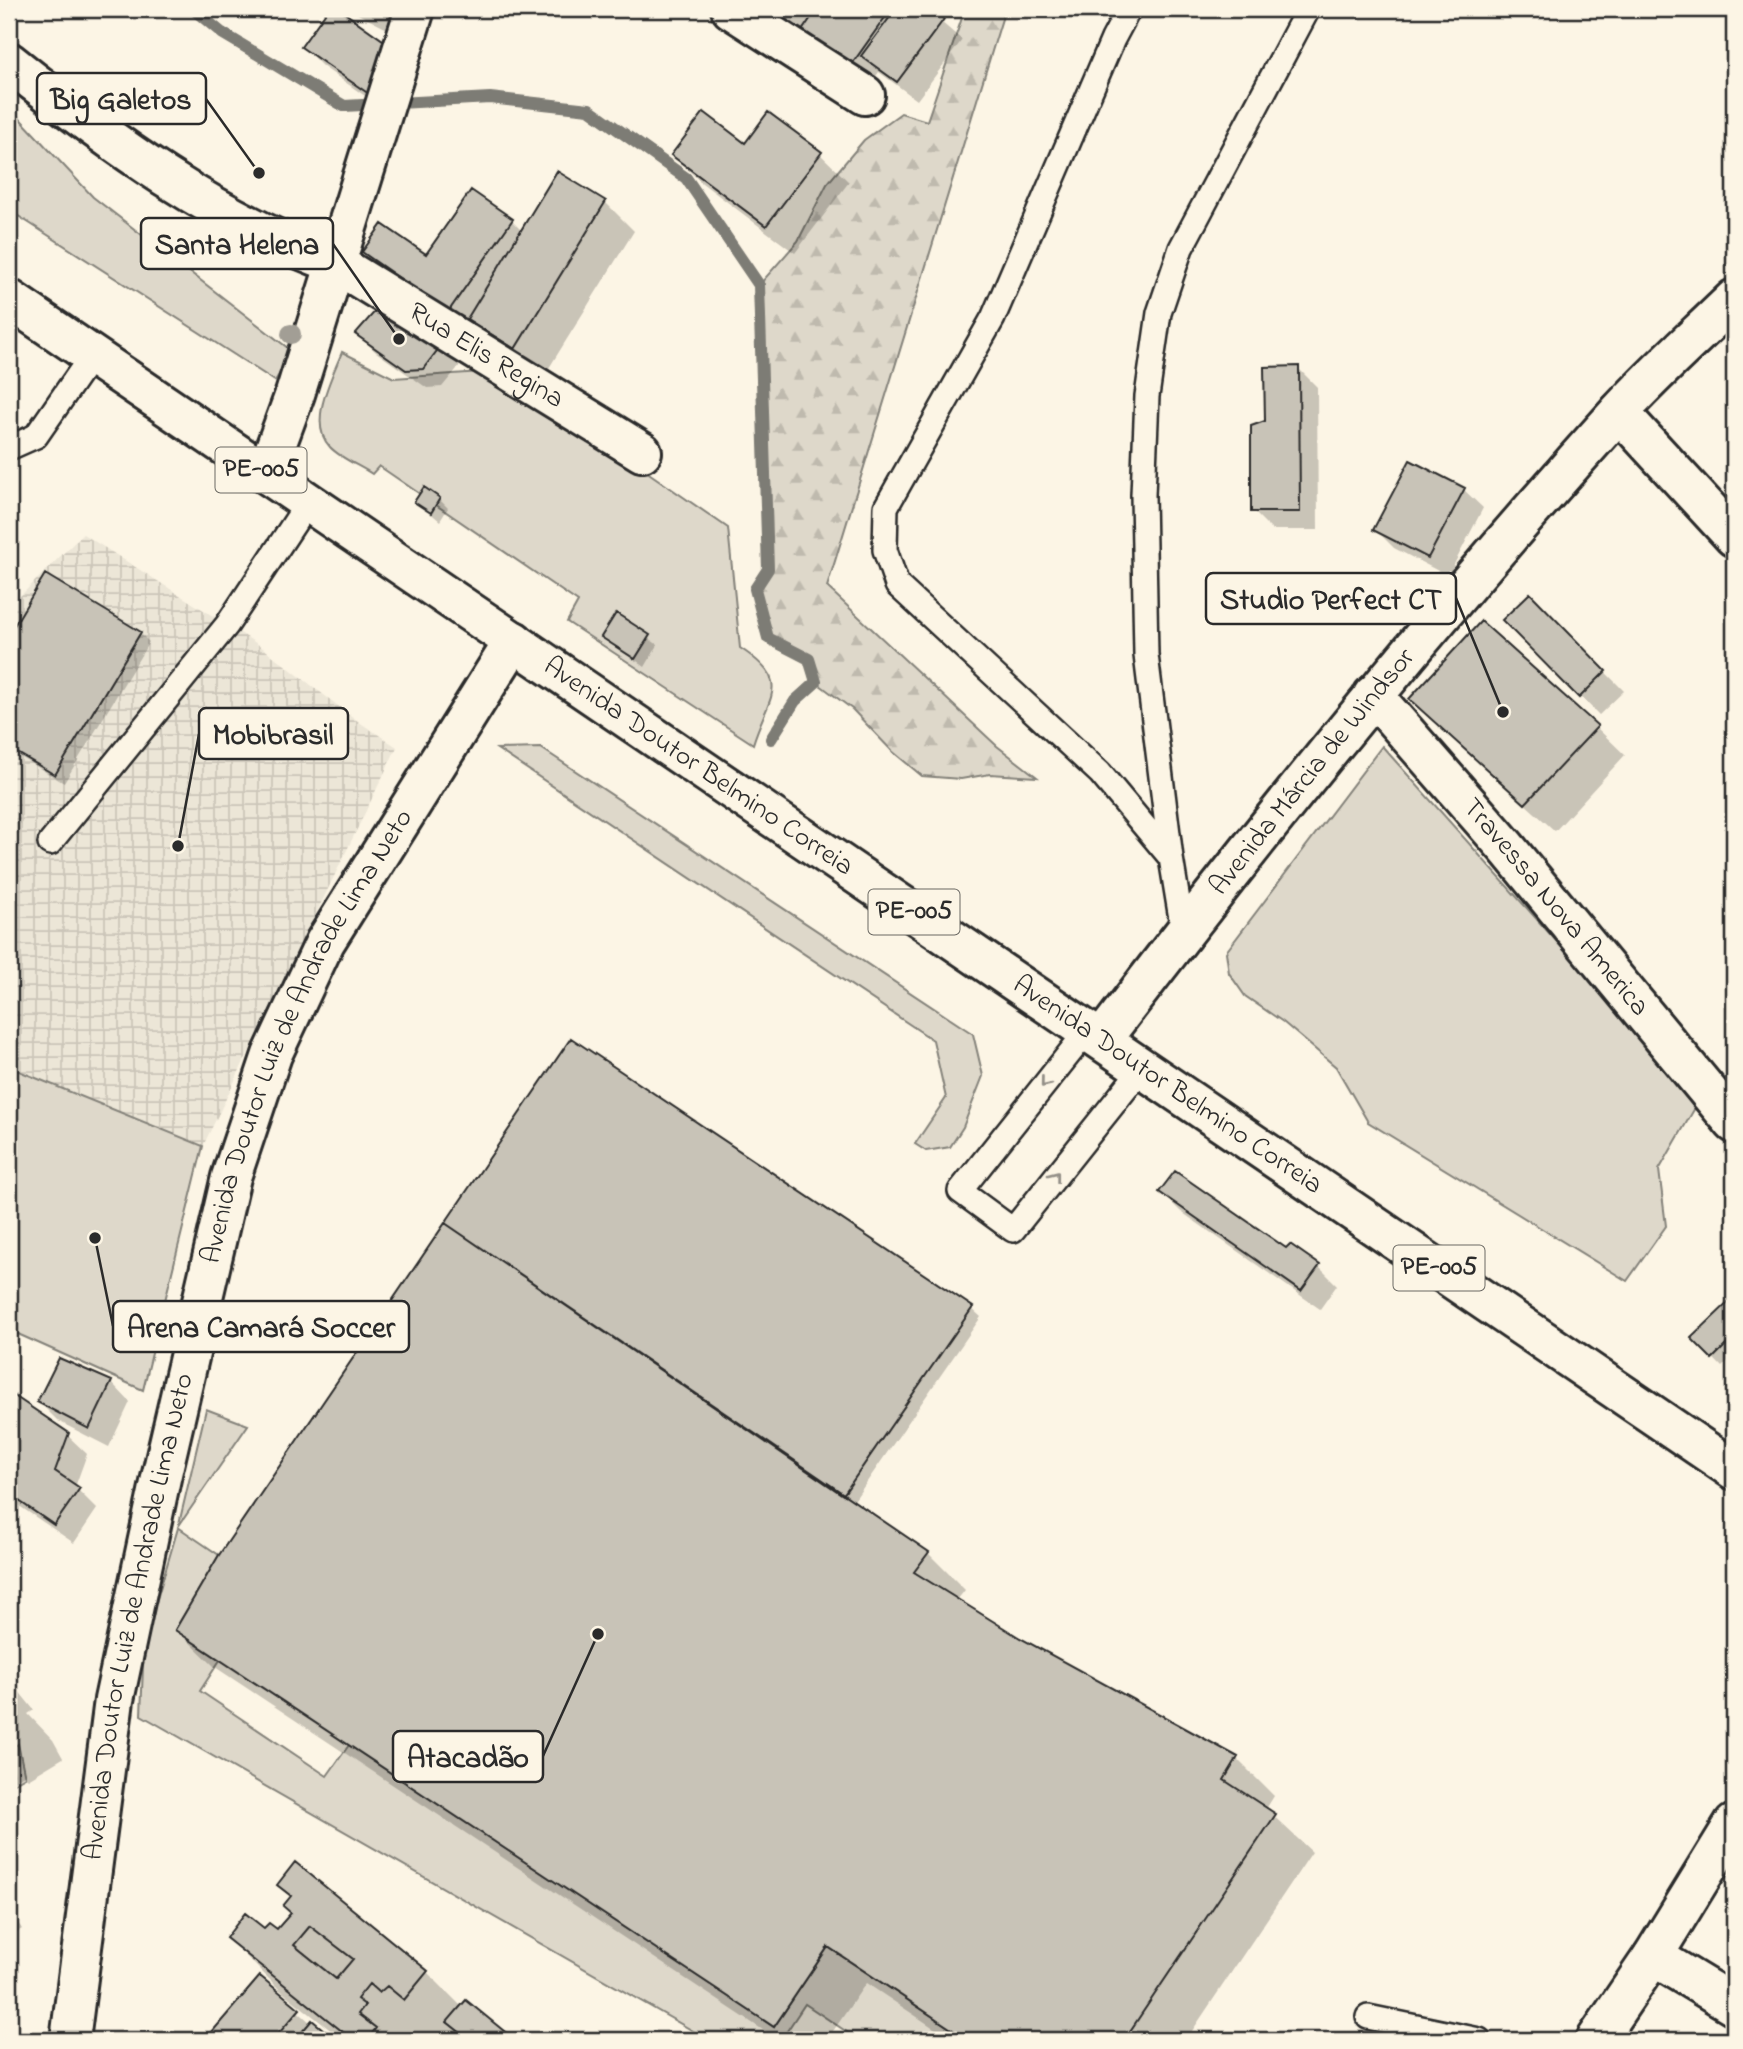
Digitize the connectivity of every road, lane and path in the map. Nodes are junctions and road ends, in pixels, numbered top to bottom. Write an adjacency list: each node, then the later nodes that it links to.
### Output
1 (731, 9): 6 (street)
2 (1129, 9): 20 (lane)
3 (1308, 9): 20 (lane)
4 (412, 20): 7 (street)
5 (9, 62): 7 (street, Rua Elis Regina)
6 (865, 95)
7 (335, 262): 13 (street, Rua Elis Regina); 14 (street)
8 (9, 299): 10 (street, Avenida Doutor Belmino Correia / PE-005)
9 (1734, 299): 11 (street, Avenida Márcia de Windsor)
10 (92, 355): 12 (lane); 14 (street, Avenida Doutor Belmino Correia / PE-005)
11 (1619, 412): 16 (street); 18 (street, Avenida Márcia de Windsor)
12 (9, 447)
13 (642, 453)
14 (266, 473): 15 (street, Avenida Doutor Belmino Correia / PE-005)
15 (309, 501): 17 (street, Avenida Doutor Belmino Correia / PE-005); 19 (lane)
16 (1734, 537)
17 (514, 641): 22 (street, Avenida Doutor Belmino Correia / PE-005); 30 (street, Avenida Doutor Luiz de Andrade Lima Neto)
18 (1373, 695): 21 (street, Avenida Márcia de Windsor); 24 (street, Travessa Nova America)
19 (50, 843)
20 (1171, 858): 21 (lane)
21 (1182, 931): 22 (street, Avenida Márcia de Windsor)
22 (1095, 1035): 23 (street, Avenida Doutor Belmino Correia / PE-005); 23 (lane, one-way to 23)
23 (1143, 1067): 25 (street, Avenida Doutor Belmino Correia / PE-005)
24 (1734, 1123)
25 (1734, 1470)
26 (1734, 1824): 27 (street)
27 (1653, 1956): 28 (street); 32 (street)
28 (1734, 2005)
29 (1368, 2017): 31 (lane)
30 (70, 2040)
31 (1479, 2040)
32 (1596, 2040)

